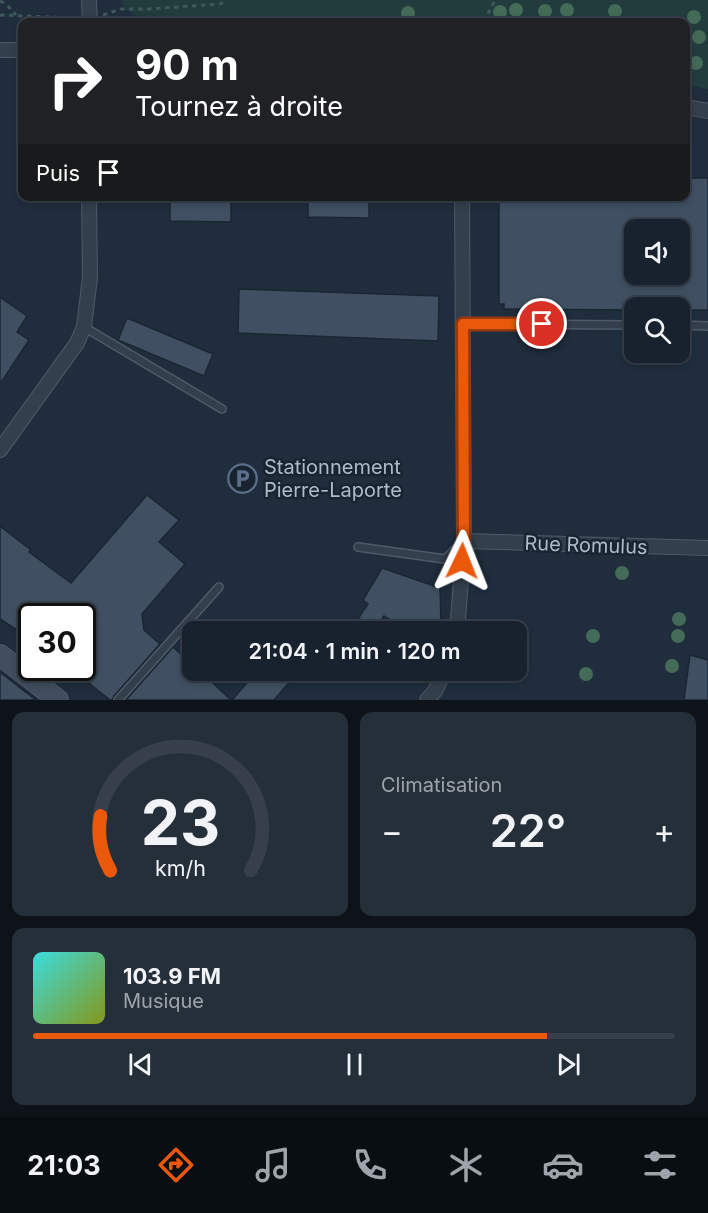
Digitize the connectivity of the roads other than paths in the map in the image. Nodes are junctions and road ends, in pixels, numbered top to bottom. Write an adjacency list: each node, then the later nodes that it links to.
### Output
1 (89, 0): 2 (street)
2 (90, 18)
3 (18, 50): 4 (street)
4 (0, 51)
5 (708, 104): 6 (street)
6 (690, 106)
7 (690, 108): 8 (street)
8 (708, 111)
9 (89, 201): 15 (street)
10 (462, 201): 11 (street)
11 (463, 324): 12 (lane); 18 (street)
12 (624, 325)
13 (690, 325): 14 (lane)
14 (708, 326)
15 (84, 327): 16 (lane); 17 (street)
16 (222, 409)
17 (0, 450)
18 (464, 541): 19 (lane); 20 (street, Rue Romulus); 22 (street)
19 (358, 547)
20 (708, 548)
21 (219, 587): 26 (lane)
22 (458, 621)
23 (0, 655): 25 (street)
24 (440, 681): 27 (street)
25 (58, 700)
26 (118, 700)
27 (427, 700)

